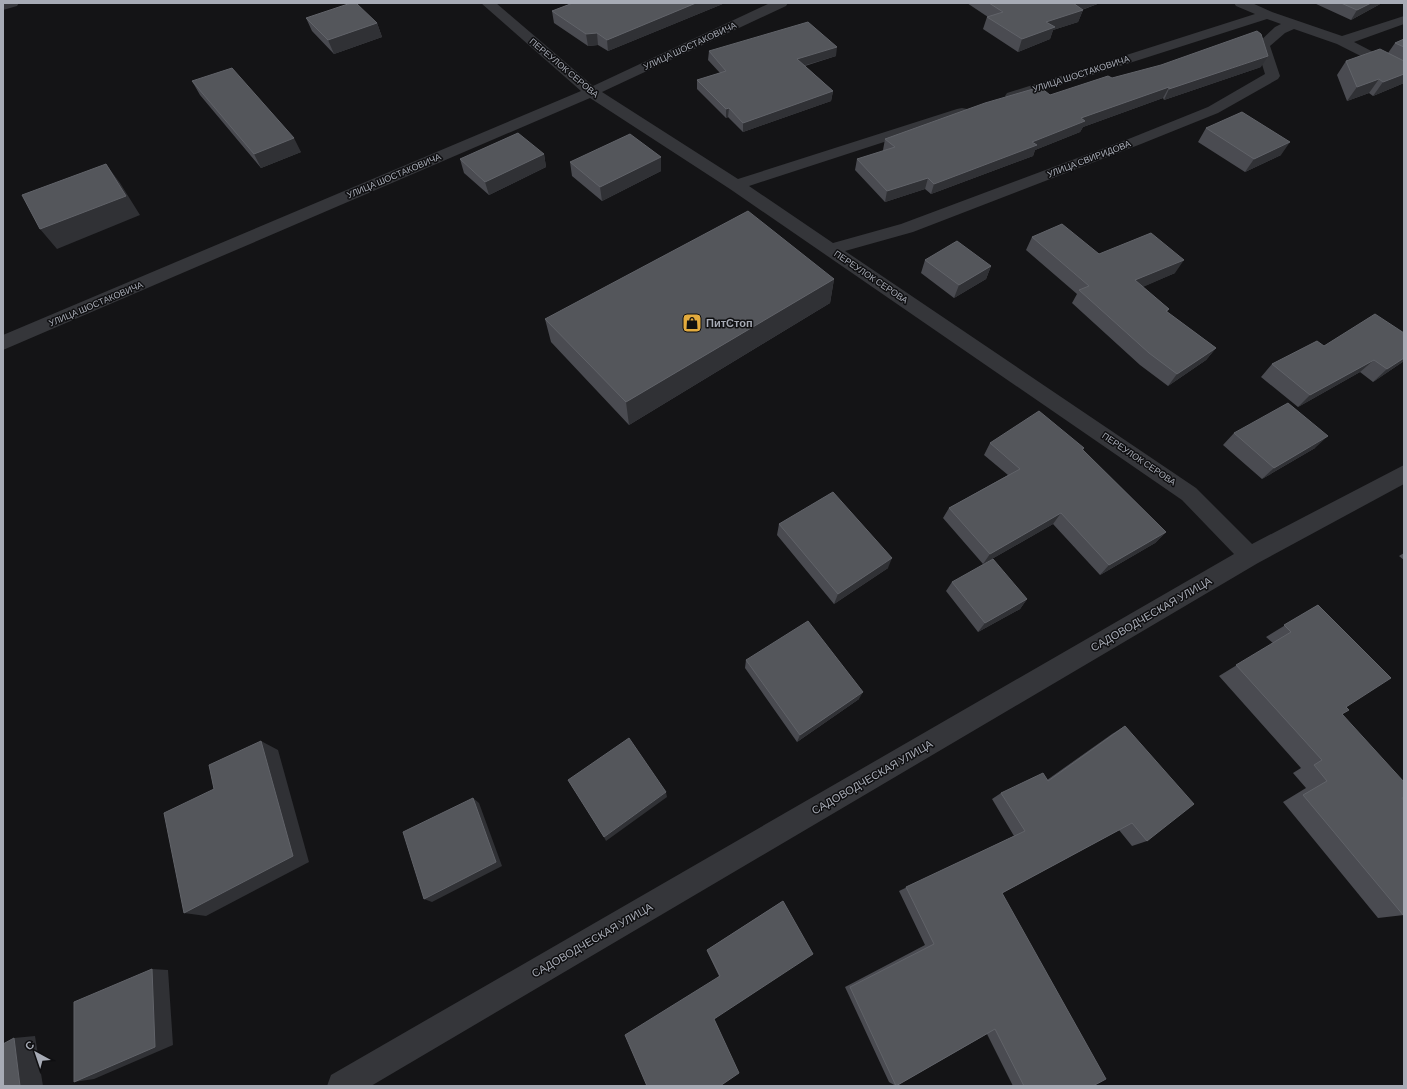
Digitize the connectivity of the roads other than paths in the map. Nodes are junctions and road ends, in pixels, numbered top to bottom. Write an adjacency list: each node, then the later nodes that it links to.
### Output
1 (12, 3): 5 (street)
2 (488, 3): 11 (street, ПЕРЕУЛОК СЕРОВА)
3 (781, 3): 11 (street, УЛИЦА ШОСТАКОВИЧА)
4 (1242, 3): 6 (street)
5 (3, 6)
6 (1267, 15): 8 (street); 12 (street, УЛИЦА ШОСТАКОВИЧА)
7 (1404, 20): 9 (street)
8 (1294, 24): 9 (street); 15 (street, УЛИЦА СВИРИДОВА)
9 (1342, 41): 10 (street)
10 (1404, 74)
11 (591, 92): 14 (street, ПЕРЕУЛОК СЕРОВА); 16 (street, УЛИЦА ШОСТАКОВИЧА)
12 (1001, 100)
13 (979, 107): 14 (street)
14 (736, 185): 15 (street, ПЕРЕУЛОК СЕРОВА)
15 (832, 249): 18 (street, ПЕРЕУЛОК СЕРОВА)
16 (3, 343)
17 (1404, 474): 18 (street, САДОВОДЧЕСКАЯ УЛИЦА)
18 (1250, 556): 19 (street, САДОВОДЧЕСКАЯ УЛИЦА)
19 (342, 1086)

